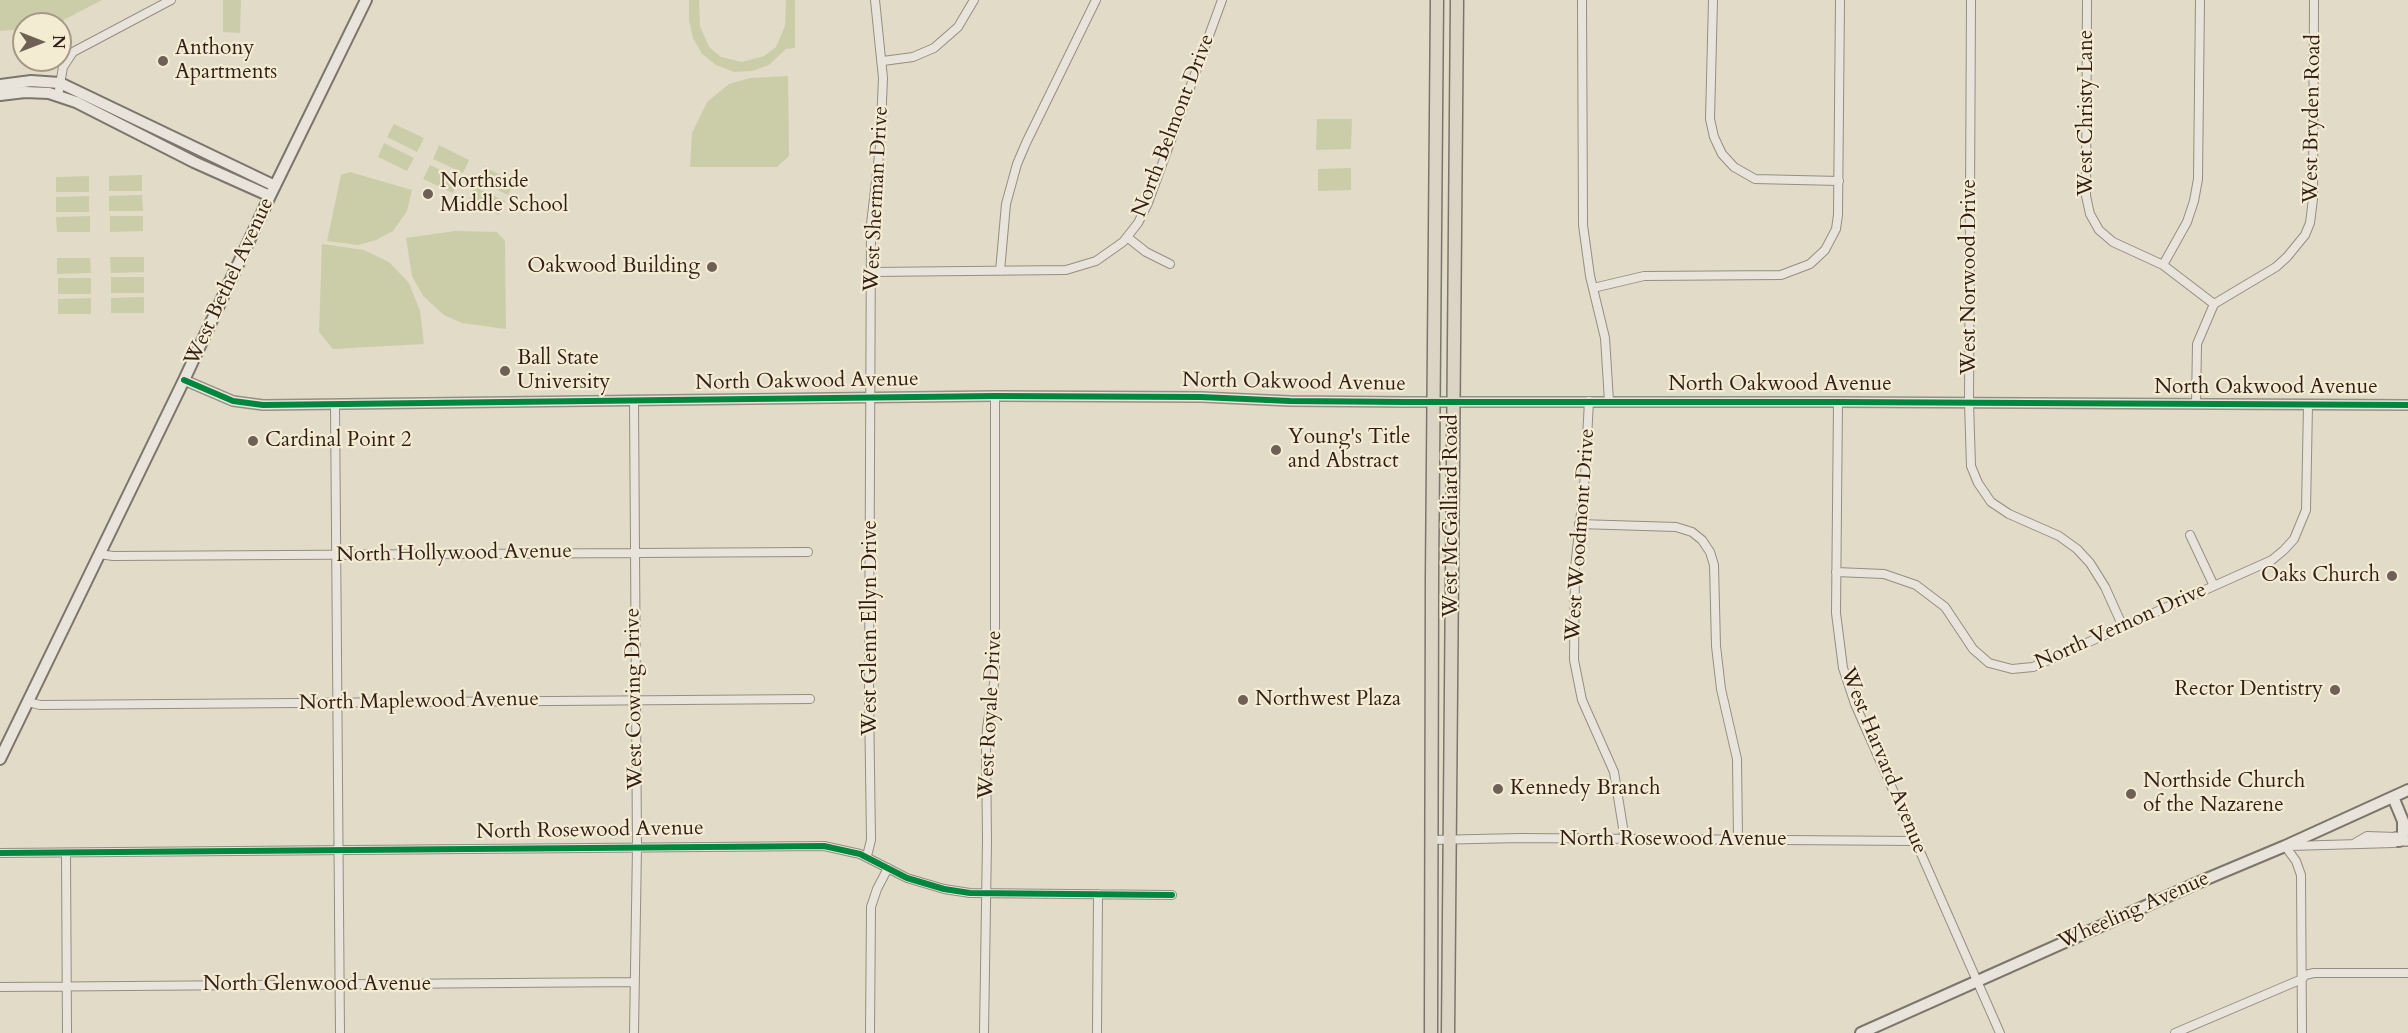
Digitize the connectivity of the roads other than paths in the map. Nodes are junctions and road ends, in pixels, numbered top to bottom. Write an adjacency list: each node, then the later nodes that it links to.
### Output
1 (171, 0): 17 (street)
2 (366, 0): 22 (main road, West Bethel Avenue)
3 (875, 0): 16 (street, West Sherman Drive)
4 (974, 0): 16 (street)
5 (1096, 0): 27 (street)
6 (1222, 0): 24 (street, North Belmont Drive)
7 (1437, 0): 37 (main road, West McGalliard Road)
8 (1457, 0): 38 (main road, West McGalliard Road)
9 (1582, 0): 29 (street, West Woodmont Drive)
10 (1713, 0): 21 (street)
11 (1840, 0): 21 (street)
12 (1971, 0): 40 (street, West Norwood Drive)
13 (2087, 0): 26 (street, West Christy Lane)
14 (2200, 0): 26 (street)
15 (2314, 0): 30 (street, West Bryden Road)
16 (883, 61): 28 (street, West Sherman Drive)
17 (60, 83): 18 (main road); 20 (street); 22 (main road)
18 (0, 85)
19 (0, 96): 20 (main road)
20 (58, 96): 23 (main road)
21 (1839, 181): 29 (street)
22 (275, 186): 23 (main road, West Bethel Avenue)
23 (270, 196): 31 (main road, West Bethel Avenue)
24 (1127, 237): 25 (street); 27 (street, North Belmont Drive)
25 (1170, 264)
26 (2163, 265): 30 (street, West Christy Lane)
27 (1000, 271): 28 (street, North Belmont Drive)
28 (871, 272): 33 (street, West Sherman Drive)
29 (1593, 288): 36 (street, West Woodmont Drive)
30 (2214, 304): 42 (street)
31 (184, 380): 41 (street, North Oakwood Avenue); 49 (main road, West Bethel Avenue)
32 (995, 396): 33 (street, North Oakwood Avenue); 37 (street, North Oakwood Avenue); 75 (street, West Royale Drive)
33 (872, 398): 34 (street, North Oakwood Avenue); 73 (street, West Glenn Ellyn Drive)
34 (634, 401): 41 (street, North Oakwood Avenue); 47 (street, West Cowing Drive)
35 (1589, 401): 36 (street, North Oakwood Avenue); 38 (street, North Oakwood Avenue); 45 (street, West Woodmont Drive)
36 (1609, 401): 39 (street, North Oakwood Avenue)
37 (1434, 402): 38 (street, North Oakwood Avenue); 63 (main road, West McGalliard Road)
38 (1453, 402): 62 (main road, West McGalliard Road)
39 (1838, 402): 40 (street, North Oakwood Avenue); 51 (street, West Harvard Avenue)
40 (1970, 402): 42 (street, North Oakwood Avenue); 53 (street, West Norwood Drive)
41 (335, 404): 50 (street)
42 (2196, 404): 43 (street, North Oakwood Avenue)
43 (2308, 405): 44 (street, North Oakwood Avenue); 52 (street, North Vernon Drive)
44 (2408, 405)
45 (1579, 524): 64 (street, West Woodmont Drive); 65 (street)
46 (2190, 535): 52 (street)
47 (633, 552): 48 (street, North Hollywood Avenue); 50 (street, North Hollywood Avenue); 54 (street, West Cowing Drive)
48 (808, 552)
49 (99, 554): 50 (street, North Hollywood Avenue); 56 (main road, West Bethel Avenue)
50 (335, 555): 57 (street)
51 (1836, 572): 53 (street, North Vernon Drive); 67 (street, West Harvard Avenue)
52 (2214, 586): 53 (street, North Vernon Drive)
53 (2123, 627)
54 (635, 699): 55 (street, North Maplewood Avenue); 57 (street, North Maplewood Avenue); 69 (street, West Cowing Drive)
55 (810, 699)
56 (28, 702): 57 (street, North Maplewood Avenue); 58 (main road, West Bethel Avenue)
57 (338, 702): 70 (street)
58 (0, 759)
59 (2408, 790): 60 (main road, Wheeling Avenue)
60 (2393, 797): 61 (main road); 66 (main road); 68 (main road, Wheeling Avenue)
61 (2404, 817): 66 (main road)
62 (1449, 839): 63 (street, North Rosewood Avenue); 64 (street, North Rosewood Avenue); 92 (main road, West McGalliard Road)
63 (1432, 840): 91 (main road, West McGalliard Road)
64 (1625, 840): 65 (street, North Rosewood Avenue)
65 (1738, 840): 67 (street, North Rosewood Avenue)
66 (2401, 840): 68 (street)
67 (1914, 841): 80 (street, West Harvard Avenue)
68 (2285, 846): 79 (street); 80 (main road, Wheeling Avenue)
69 (637, 847): 70 (street, North Rosewood Avenue); 73 (street, North Rosewood Avenue); 81 (street, West Cowing Drive)
70 (339, 850): 72 (street, North Rosewood Avenue); 82 (street)
71 (0, 853): 72 (street, North Rosewood Avenue)
72 (66, 853): 84 (street)
73 (867, 856): 74 (street, North Rosewood Avenue)
74 (888, 868): 75 (street, North Rosewood Avenue); 88 (street)
75 (987, 893): 76 (street, North Rosewood Avenue); 89 (street, West Royale Drive)
76 (1098, 894): 77 (street, North Rosewood Avenue); 90 (street)
77 (1172, 895)
78 (2408, 973): 79 (street)
79 (2302, 979): 95 (street); 96 (street)
80 (1978, 981): 93 (main road, Wheeling Avenue); 94 (street, West Harvard Avenue)
81 (634, 982): 82 (street, North Glenwood Avenue); 87 (street, West Cowing Drive)
82 (339, 985): 84 (street, North Glenwood Avenue); 86 (street)
83 (0, 987): 84 (street, North Glenwood Avenue)
84 (67, 987): 85 (street)
85 (67, 1033)
86 (340, 1033)
87 (634, 1033)
88 (870, 1033)
89 (984, 1033)
90 (1097, 1033)
91 (1431, 1033)
92 (1448, 1033)
93 (1861, 1033)
94 (2000, 1033)
95 (2175, 1033)
96 (2302, 1033)

